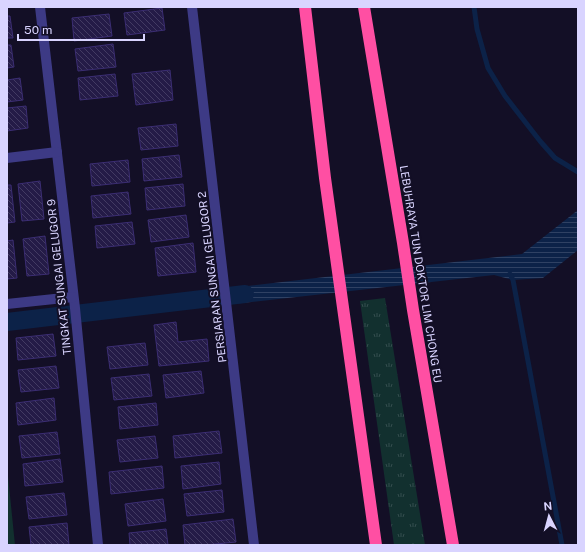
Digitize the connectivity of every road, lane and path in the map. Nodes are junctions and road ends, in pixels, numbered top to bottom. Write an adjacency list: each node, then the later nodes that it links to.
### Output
1 (40, 7): 5 (street, TINGKAT SUNGAI GELUGOR 9)
2 (192, 7): 10 (street, PERSIARAN SUNGAI GELUGOR 2)
3 (304, 7): 11 (highway)
4 (364, 7): 12 (highway, LEBUHRAYA TUN DOKTOR LIM CHONG EU)
5 (57, 152): 6 (street); 7 (street, TINGKAT SUNGAI GELUGOR 9)
6 (7, 158)
7 (73, 296): 8 (street); 9 (street, TINGKAT SUNGAI GELUGOR 9)
8 (7, 304)
9 (98, 545)
10 (254, 545)
11 (376, 545)
12 (453, 545)

